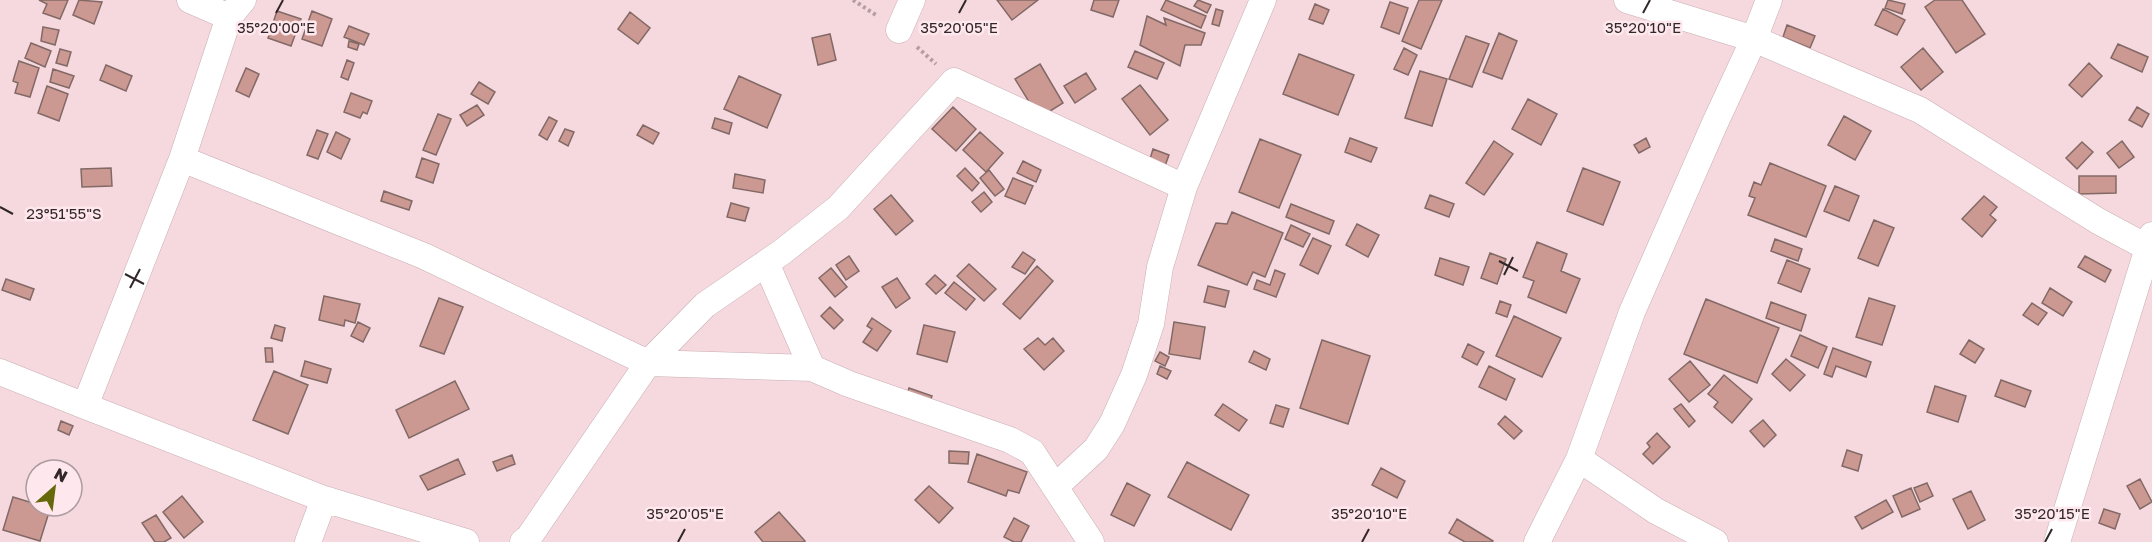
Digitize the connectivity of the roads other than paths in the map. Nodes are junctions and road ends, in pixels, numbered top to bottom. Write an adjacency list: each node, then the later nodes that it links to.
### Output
1 (190, 0): 6 (street)
2 (912, 0): 7 (street)
3 (1263, 0): 10 (street)
4 (1627, 0): 8 (street)
5 (1769, 0): 8 (street)
6 (236, 8): 9 (street)
7 (899, 30)
8 (1754, 39): 11 (street); 17 (street)
9 (182, 159): 13 (street); 16 (street)
10 (1184, 187): 12 (street); 18 (street)
11 (2151, 245): 26 (street)
12 (766, 263): 13 (street); 14 (street)
13 (648, 363): 14 (street); 22 (street)
14 (812, 368): 18 (street)
15 (0, 372): 16 (street)
16 (85, 406): 19 (street)
17 (1579, 459): 24 (street); 25 (street)
18 (1055, 487): 23 (street)
19 (324, 499): 20 (street); 21 (street)
20 (308, 542)
21 (466, 542)
22 (523, 542)
23 (1091, 542)
24 (1537, 542)
25 (1715, 542)
26 (2057, 542)

